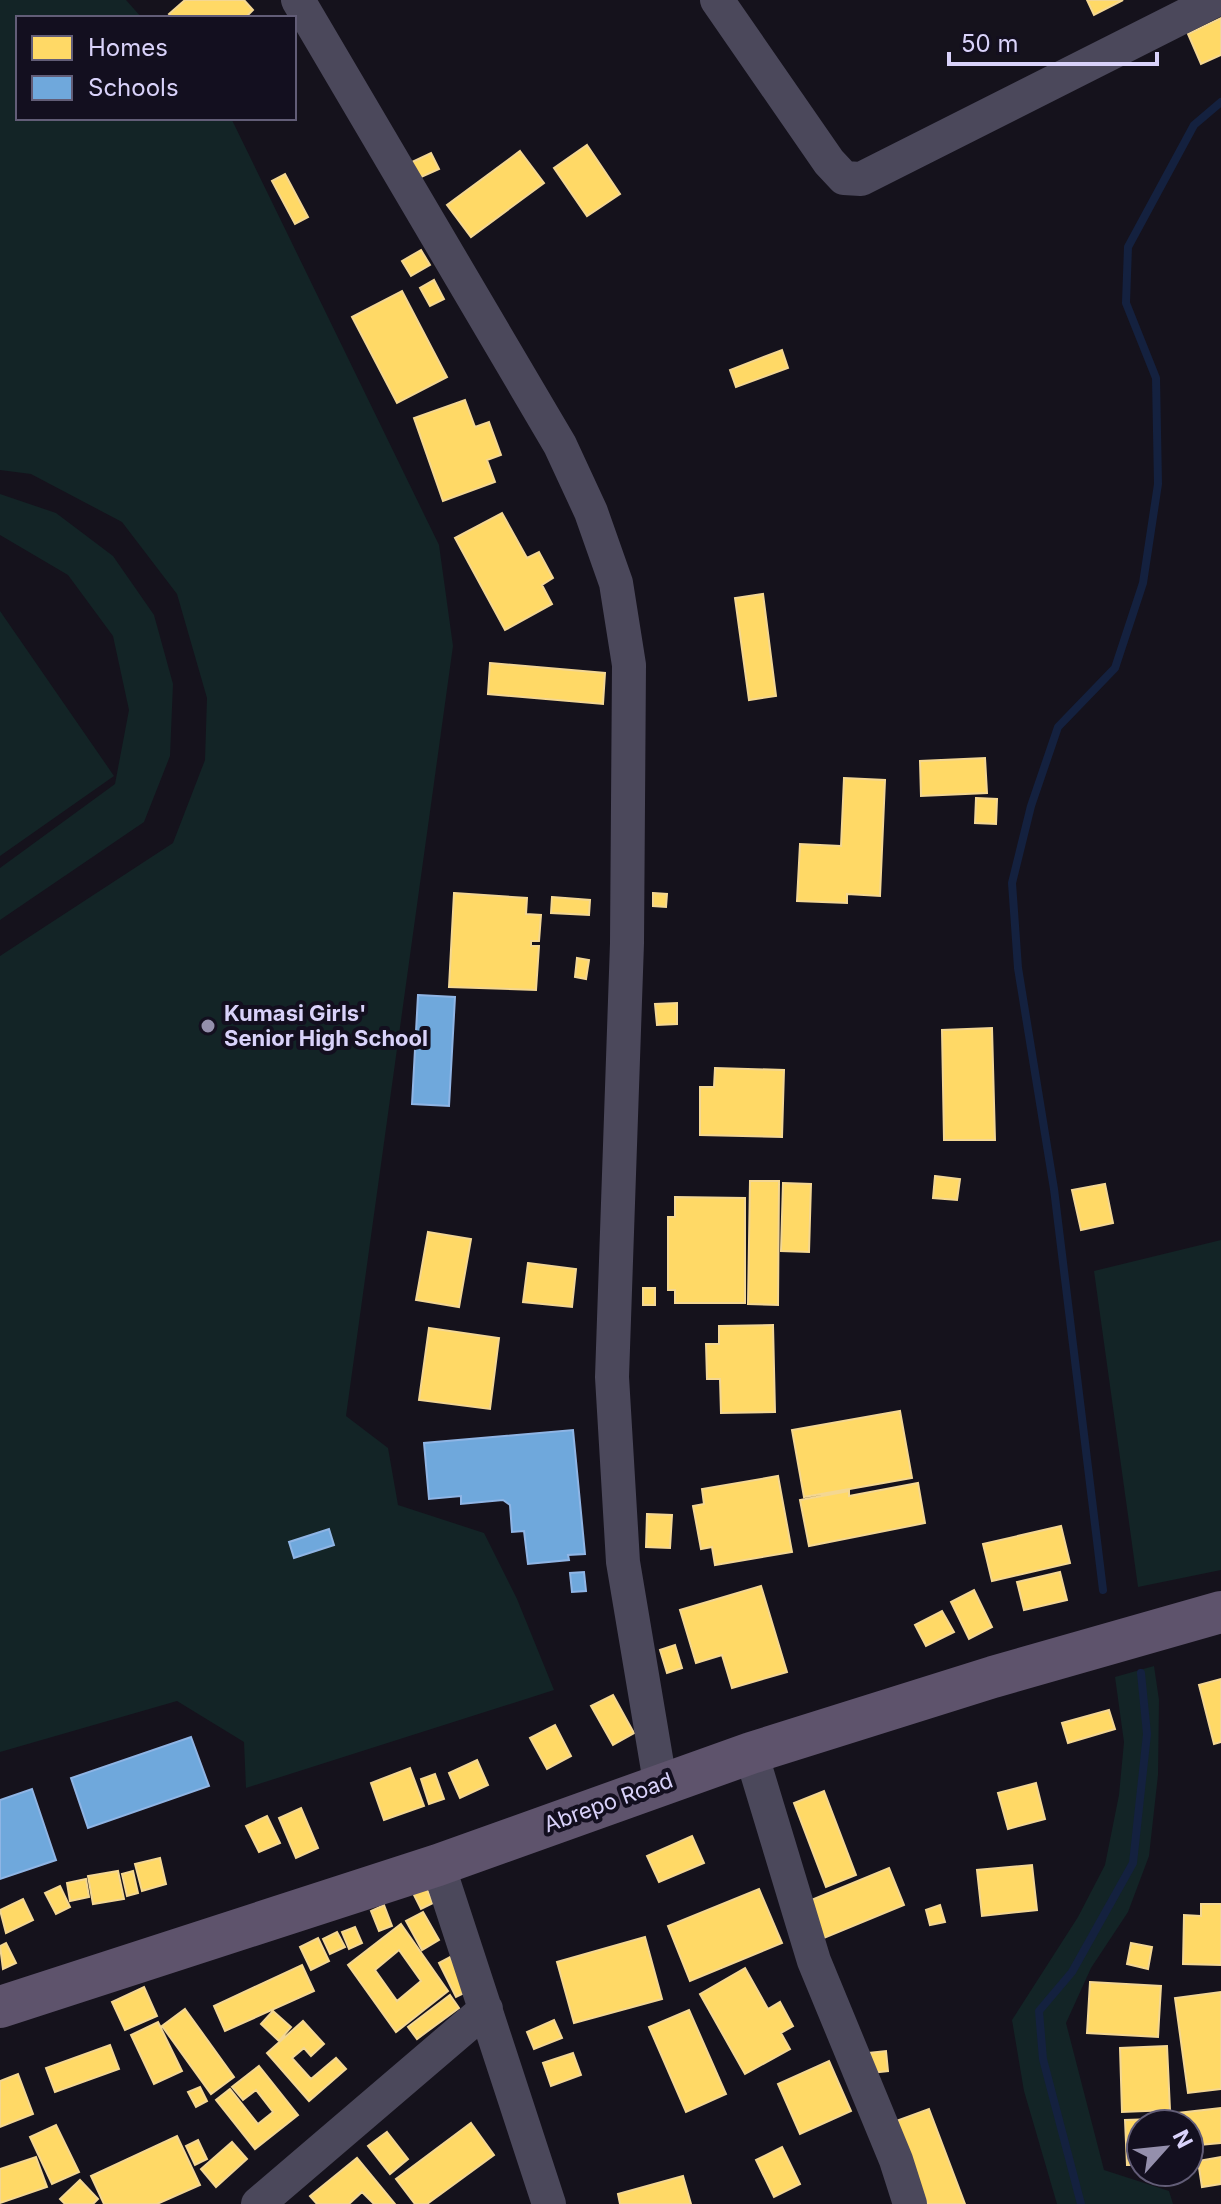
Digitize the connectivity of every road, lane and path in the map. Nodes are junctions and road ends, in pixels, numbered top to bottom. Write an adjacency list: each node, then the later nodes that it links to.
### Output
1 (298, 0): 6 (street)
2 (717, 0): 3 (street)
3 (1216, 0)
4 (1221, 1612): 5 (main road, Abrepo Road)
5 (751, 1753): 6 (main road, Abrepo Road); 12 (street)
6 (660, 1782): 7 (main road, Abrepo Road)
7 (438, 1865): 8 (main road, Abrepo Road); 9 (street)
8 (0, 2007)
9 (486, 2009): 10 (street); 11 (street)
10 (258, 2204)
11 (549, 2204)
12 (910, 2204)

